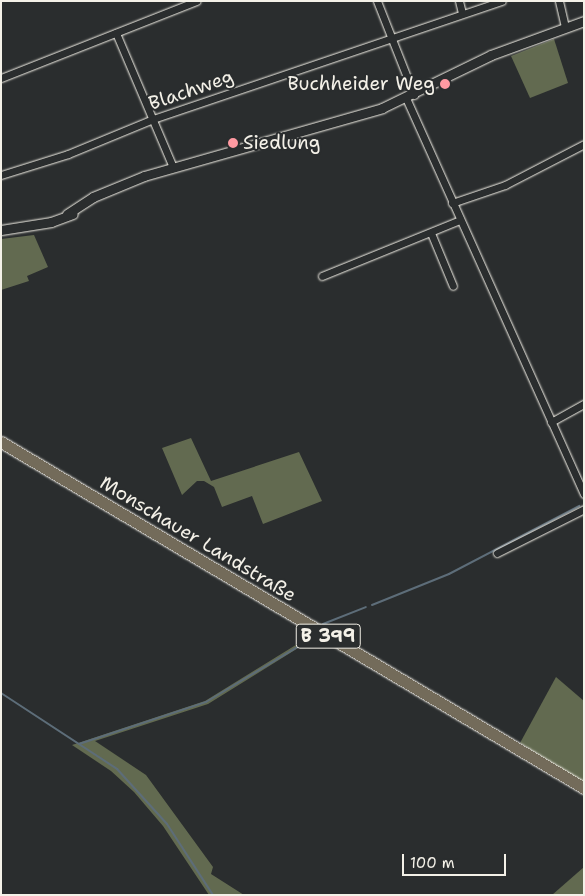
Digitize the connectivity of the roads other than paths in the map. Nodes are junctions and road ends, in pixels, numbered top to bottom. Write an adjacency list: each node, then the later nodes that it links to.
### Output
1 (196, 1): 9 (street)
2 (377, 1): 10 (street)
3 (459, 1): 6 (street)
4 (502, 1): 6 (street, Blachweg)
5 (559, 1): 8 (street)
6 (462, 13): 10 (street, Blachweg)
7 (584, 21): 8 (street)
8 (565, 26): 12 (street)
9 (116, 33): 11 (street); 13 (street)
10 (394, 38): 12 (street); 13 (street, Blachweg)
11 (1, 78)
12 (410, 97): 15 (street); 17 (street)
13 (153, 119): 15 (street); 16 (street, Blachweg)
14 (584, 144): 17 (street)
15 (173, 167): 19 (street)
16 (1, 175)
17 (452, 203): 18 (street)
18 (460, 220): 20 (street); 24 (street)
19 (1, 230)
20 (431, 233): 21 (street); 22 (street)
21 (322, 276)
22 (453, 286)
23 (584, 404): 24 (street)
24 (551, 422): 26 (street)
25 (1, 442): 29 (main road, Monschauer Landstraße / B 399)
26 (584, 494)
27 (584, 509): 28 (street)
28 (498, 554)
29 (584, 788)

